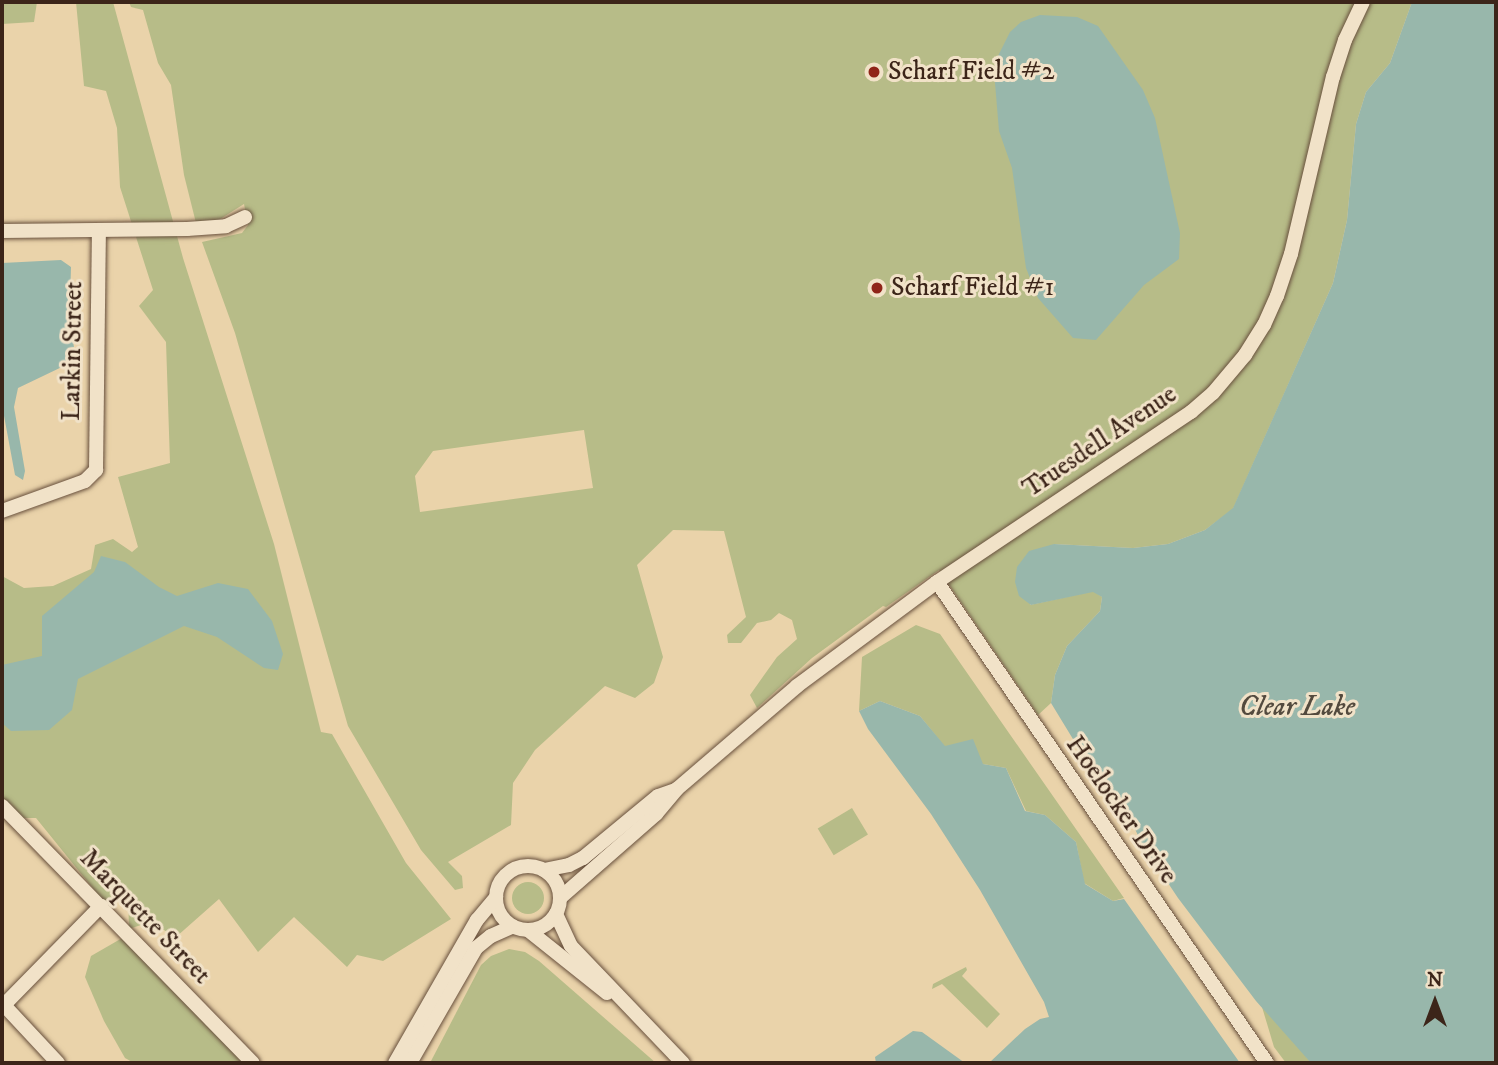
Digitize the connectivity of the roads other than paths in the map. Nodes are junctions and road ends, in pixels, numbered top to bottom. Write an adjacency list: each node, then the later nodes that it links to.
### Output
1 (1363, 2): 6 (street, Truesdell Avenue)
2 (245, 216): 4 (street)
3 (2, 231): 4 (street)
4 (99, 232): 5 (street, Larkin Street)
5 (2, 511)
6 (937, 582): 7 (street, Truesdell Avenue); 23 (street, Hoelocker Drive)
7 (677, 789): 9 (street, Truesdell Avenue); 11 (street, Truesdell Avenue)
8 (2, 806): 12 (street, Marquette Street)
9 (544, 870): 10 (street); 11 (street)
10 (496, 897): 14 (street); 20 (street)
11 (560, 898): 13 (street)
12 (101, 906): 16 (street); 19 (street, Marquette Street)
13 (556, 914): 15 (street); 17 (street)
14 (513, 926): 15 (street); 21 (street)
15 (528, 930): 17 (street)
16 (3, 1004): 18 (street)
17 (629, 1007): 22 (street)
18 (58, 1063)
19 (253, 1063)
20 (395, 1063)
21 (410, 1063)
22 (683, 1063)
23 (1267, 1063)

